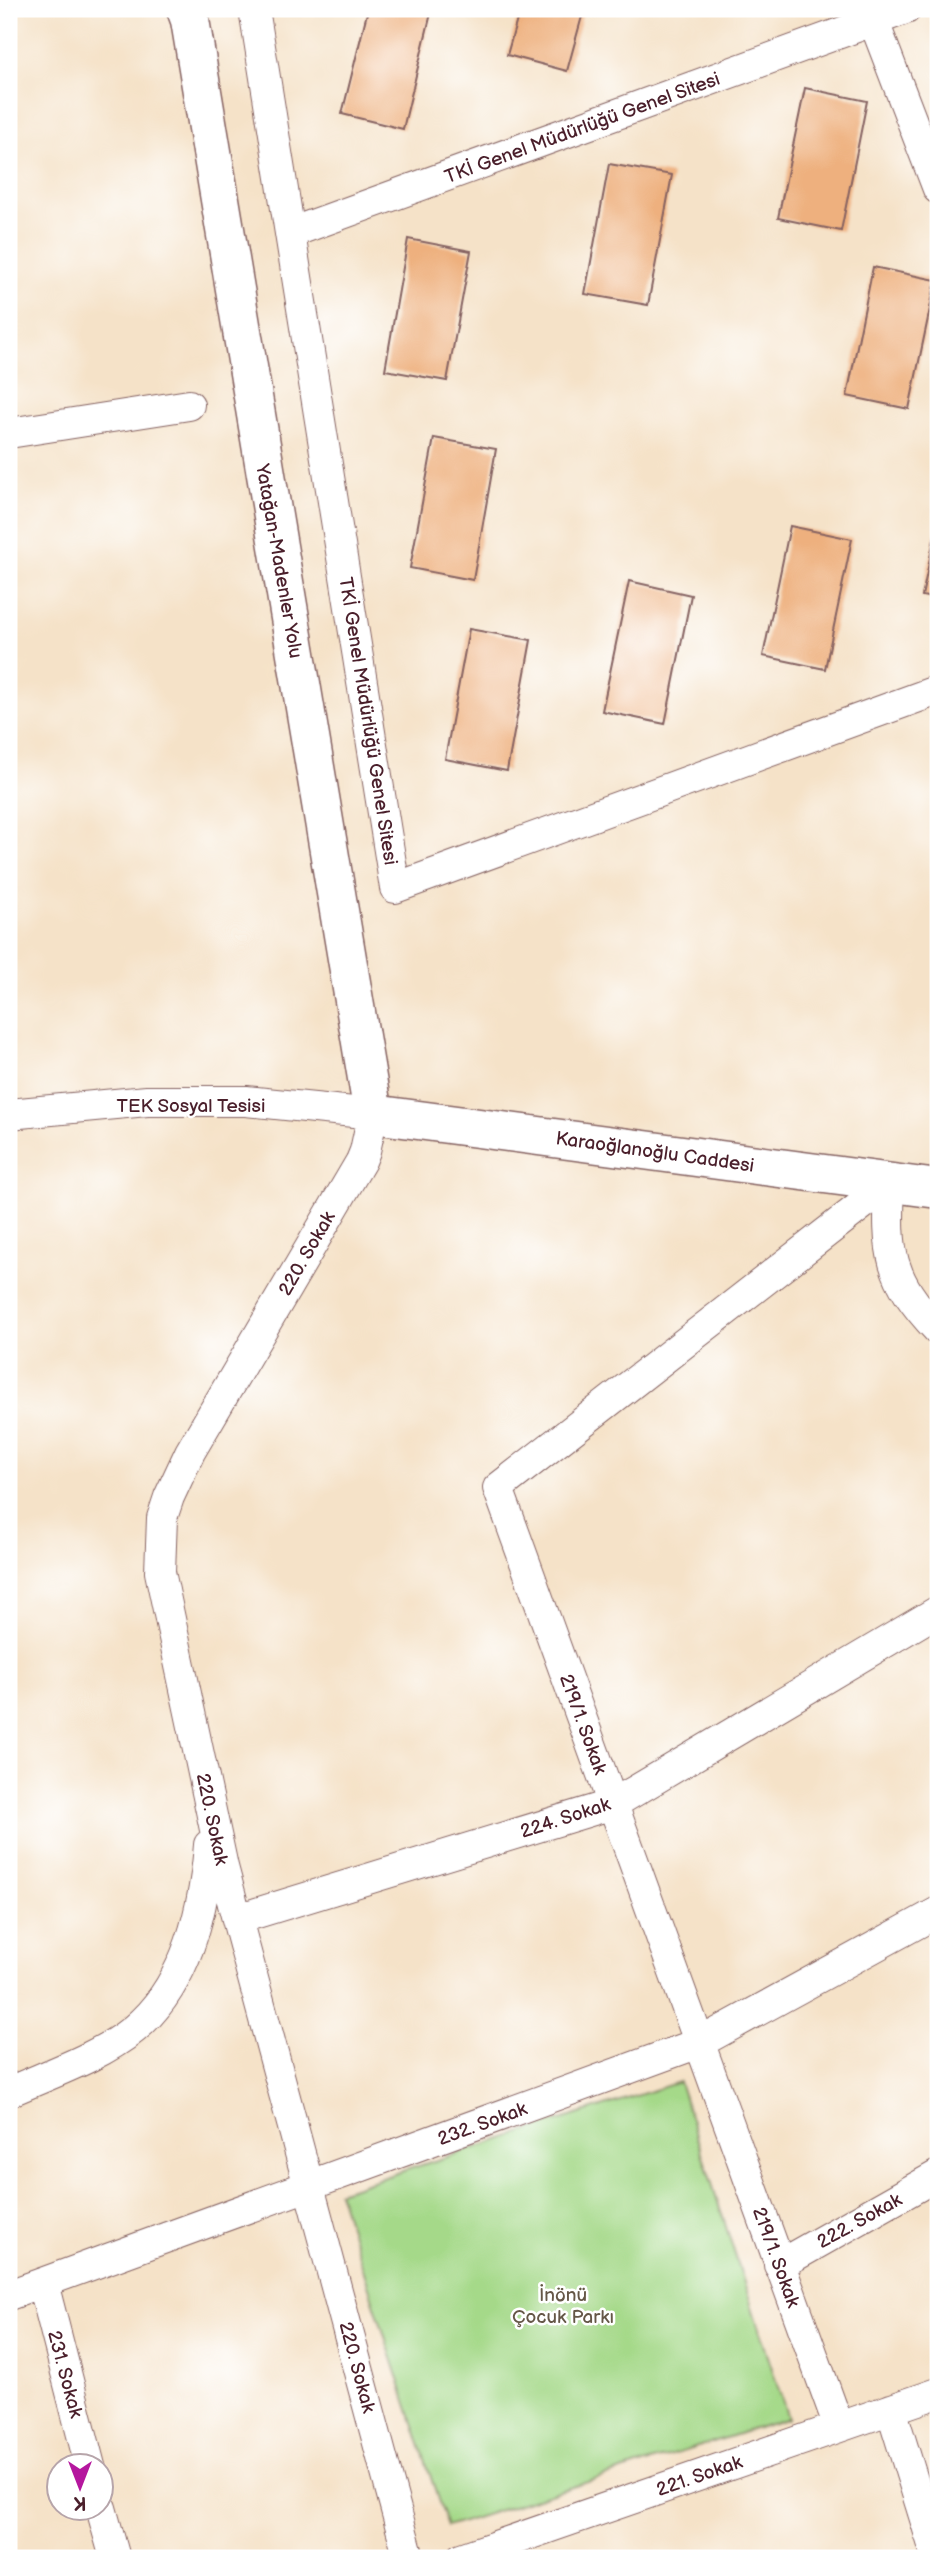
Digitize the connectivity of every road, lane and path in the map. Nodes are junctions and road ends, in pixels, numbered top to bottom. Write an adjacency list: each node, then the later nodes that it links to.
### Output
1 (186, 9): 11 (street, Yatağan-Madenler Yolu)
2 (254, 9): 6 (street, TKİ Genel Müdürlüğü Genel Sitesi)
3 (906, 9): 4 (street, TKİ Genel Müdürlüğü Genel Sitesi)
4 (871, 15): 5 (street); 6 (street, TKİ Genel Müdürlüğü Genel Sitesi)
5 (938, 189)
6 (290, 233): 9 (street, TKİ Genel Müdürlüğü Genel Sitesi)
7 (189, 405): 8 (street)
8 (9, 433)
9 (938, 690)
10 (9, 1114): 11 (street, TEK Sosyal Tesisi)
11 (373, 1114): 12 (street, Karaoğlanoğlu Caddesi); 17 (street, 220. Sokak)
12 (890, 1183): 13 (street, Karaoğlanoğlu Caddesi); 14 (street); 16 (street, 219/1. Sokak)
13 (938, 1189)
14 (938, 1330)
15 (938, 1611): 16 (street, 224. Sokak)
16 (613, 1804): 19 (street, 224. Sokak); 20 (street, 219/1. Sokak)
17 (212, 1813): 19 (street, 220. Sokak); 21 (street)
18 (938, 1912): 20 (street, 232. Sokak)
19 (237, 1919): 23 (street, 220. Sokak)
20 (699, 2043): 23 (street, 232. Sokak); 24 (street, 219/1. Sokak)
21 (9, 2092)
22 (938, 2175): 24 (street, 222. Sokak)
23 (309, 2186): 25 (street, 232. Sokak); 33 (street, 220. Sokak)
24 (779, 2265): 29 (street, 219/1. Sokak)
25 (43, 2283): 26 (street, 232. Sokak); 30 (street, 231. Sokak)
26 (9, 2295)
27 (938, 2393): 28 (street, 221. Sokak)
28 (891, 2409): 29 (street, 221. Sokak); 35 (street)
29 (839, 2427): 34 (street, 221. Sokak)
30 (86, 2452)
31 (105, 2522): 32 (street)
32 (115, 2558)
33 (409, 2558)
34 (461, 2558)
35 (937, 2558)

